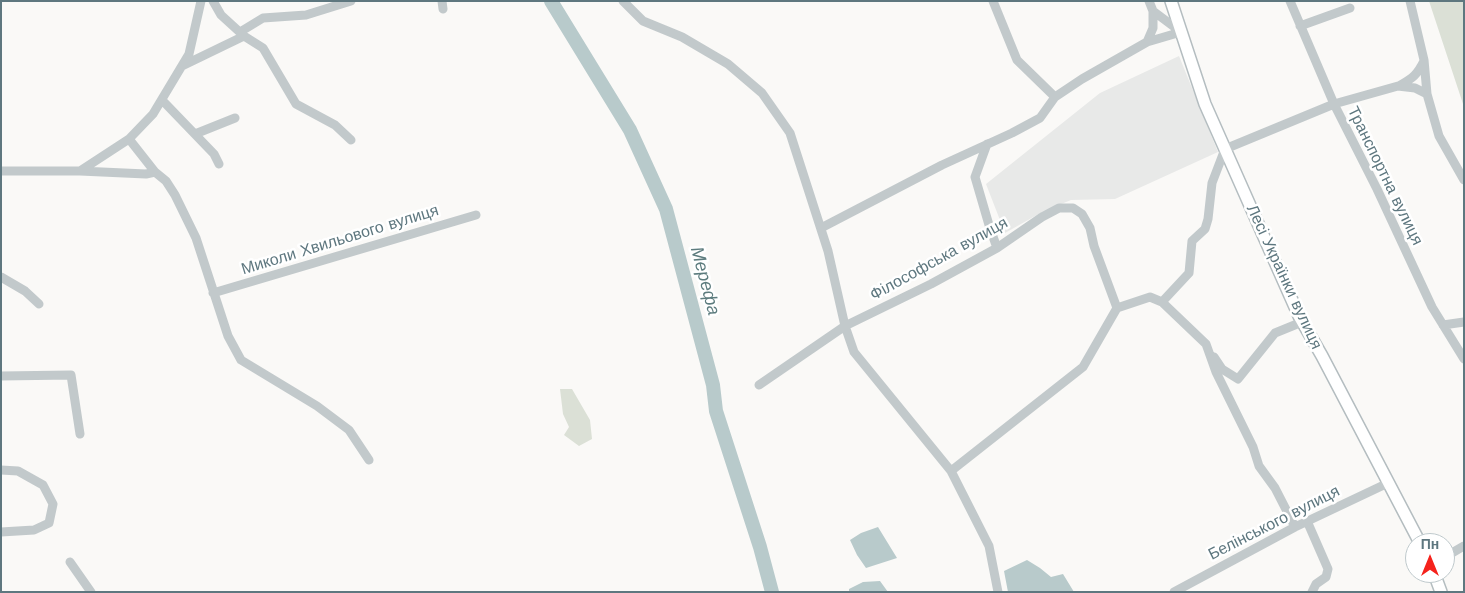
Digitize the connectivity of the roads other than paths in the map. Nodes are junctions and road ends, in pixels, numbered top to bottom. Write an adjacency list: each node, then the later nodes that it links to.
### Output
1 (201, 1): 17 (street)
2 (213, 1): 14 (street)
3 (351, 1): 14 (street)
4 (623, 1): 35 (street)
5 (993, 1): 20 (street)
6 (1149, 1): 11 (street)
7 (1171, 1): 13 (street, Лесі Українки вулиця)
8 (1290, 1): 12 (street, Транспортна вулиця)
9 (1410, 1): 16 (street)
10 (1350, 8): 12 (street)
11 (1153, 11): 13 (street); 15 (street)
12 (1300, 26): 22 (street, Транспортна вулиця)
13 (1181, 32): 15 (street); 28 (street, Лесі Українки вулиця)
14 (242, 34): 17 (street); 26 (street)
15 (1147, 42): 20 (street)
16 (1424, 60): 18 (street); 19 (street)
17 (182, 66): 21 (street)
18 (1398, 86): 19 (street); 22 (street)
19 (1427, 94): 33 (street)
20 (1055, 97): 27 (street)
21 (162, 100): 24 (street); 25 (street)
22 (1334, 104): 28 (street); 44 (street, Транспортна вулиця)
23 (235, 118): 24 (street)
24 (194, 134): 29 (street)
25 (129, 138): 31 (street); 32 (street)
26 (351, 140)
27 (987, 144): 35 (street); 36 (street)
28 (1225, 149): 39 (street); 42 (street, Лесі Українки вулиця)
29 (218, 164)
30 (1, 171): 31 (street)
31 (80, 171): 32 (street)
32 (155, 172): 38 (street)
33 (1464, 180)
34 (476, 215): 38 (street, Миколи Хвильового вулиця)
35 (820, 228): 45 (street)
36 (997, 248): 41 (street, Філософська вулиця); 45 (street, Філософська вулиця)
37 (1, 277): 40 (street)
38 (214, 293): 51 (street)
39 (1162, 302): 41 (street); 46 (street)
40 (39, 304)
41 (1117, 308): 53 (street)
42 (1302, 322): 46 (street); 54 (street, Лесі Українки вулиця)
43 (1464, 322): 44 (street)
44 (1443, 325): 47 (street, Транспортна вулиця)
45 (845, 326): 49 (street, Філософська вулиця); 53 (street)
46 (1206, 344): 56 (street)
47 (1464, 359)
48 (1, 376): 50 (street)
49 (760, 384)
50 (80, 434)
51 (369, 460)
52 (1, 470): 57 (street)
53 (951, 471): 63 (street)
54 (1388, 483): 55 (street, Белінського вулиця); 58 (street, Лесі Українки вулиця)
55 (1307, 521): 56 (street, Белінського вулиця); 65 (street)
56 (1295, 527): 64 (street, Белінського вулиця)
57 (1, 532)
58 (1415, 533)
59 (1464, 546): 60 (street)
60 (1459, 551)
61 (70, 562): 62 (street)
62 (91, 592)
63 (998, 592)
64 (1174, 592)
65 (1312, 592)

